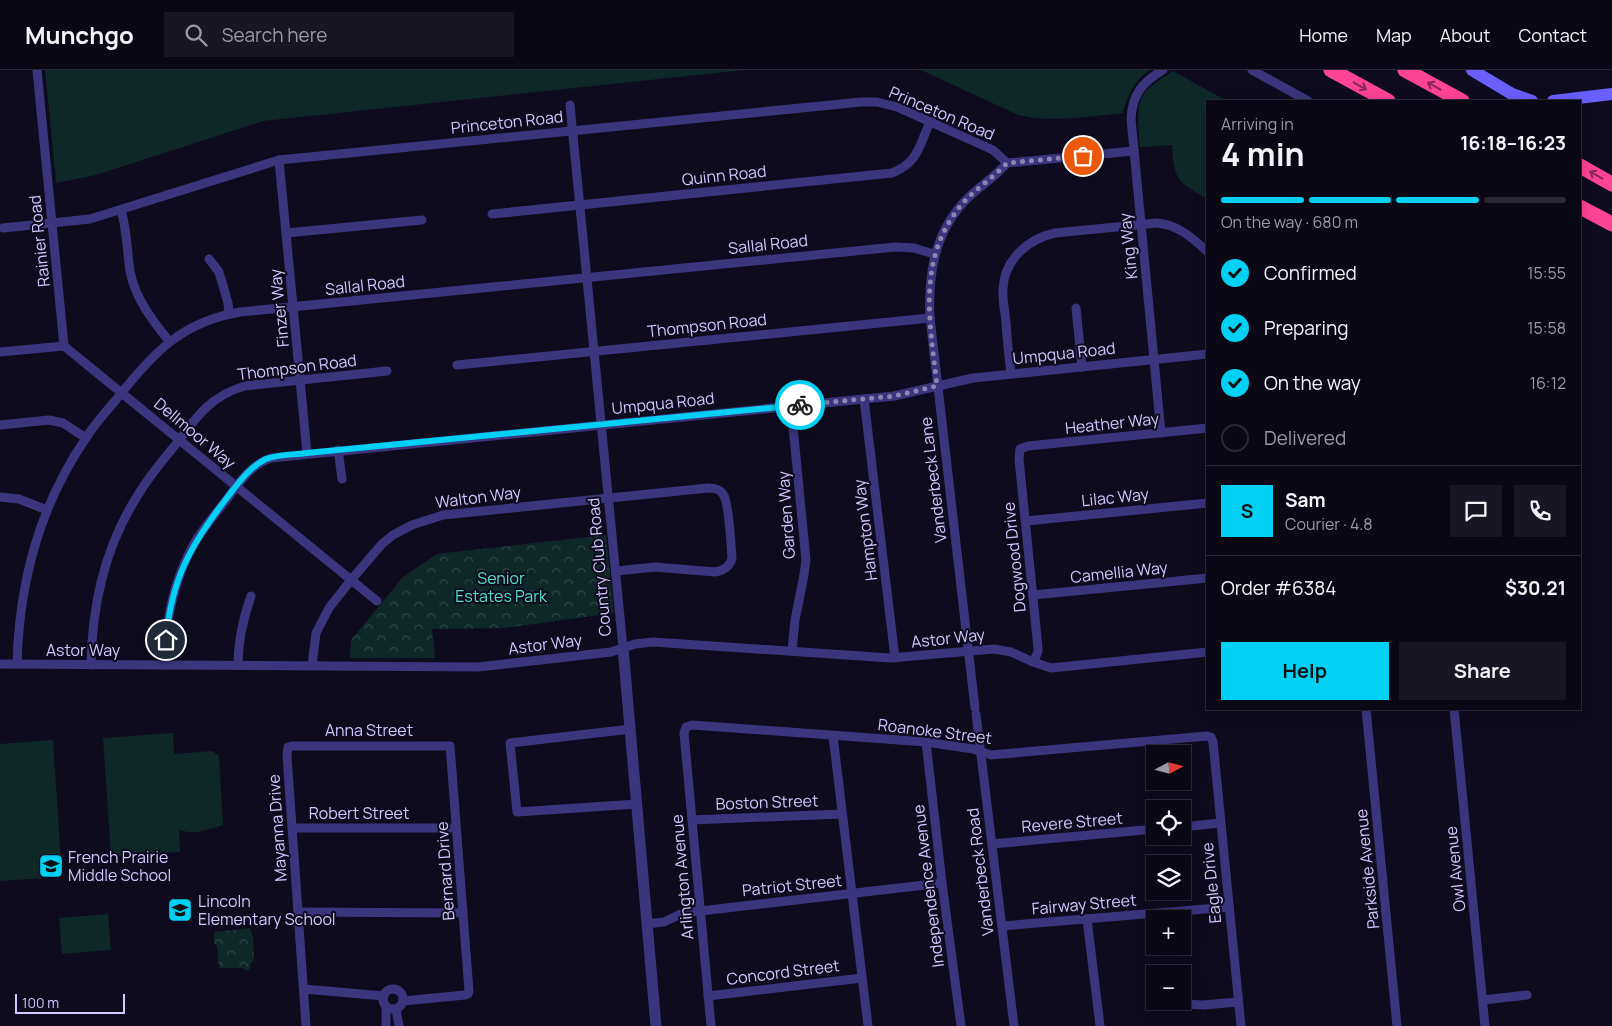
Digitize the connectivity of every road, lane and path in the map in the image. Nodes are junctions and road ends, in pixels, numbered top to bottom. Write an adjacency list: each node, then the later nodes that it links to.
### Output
1 (37, 70): 26 (street, Rainier Road)
2 (1163, 70): 16 (street, King Way)
3 (1252, 70): 8 (street)
4 (1331, 70): 9 (highway, one-way to 9)
5 (1405, 70): 10 (highway, one-way to 5)
6 (1472, 70): 11 (main road)
7 (1612, 94): 12 (main road)
8 (1306, 100)
9 (1386, 100)
10 (1460, 100)
11 (1529, 100)
12 (1561, 100)
13 (570, 105): 15 (street, Country Club Road)
14 (930, 122): 15 (street, Princeton Road); 18 (street, Princeton Road); 21 (street, Quinn Road)
15 (572, 130): 17 (street, Princeton Road); 21 (street, Country Club Road)
16 (1134, 151): 18 (street); 27 (street, King Way)
17 (279, 160): 23 (street, Princeton Road); 30 (street, Finzer Way)
18 (1007, 163): 32 (street, Vanderbeck Lane)
19 (1581, 167): 20 (highway, one-way to 19)
20 (1612, 184)
21 (580, 204): 24 (street, Quinn Road); 34 (street, Country Club Road)
22 (1581, 208): 28 (highway)
23 (121, 210): 26 (street, Princeton Road); 39 (street)
24 (492, 214)
25 (422, 220): 30 (street)
26 (53, 223): 29 (street, Princeton Road); 40 (street, Rainier Road)
27 (1141, 224): 31 (street); 44 (street, King Way); 48 (street)
28 (1612, 224)
29 (3, 228)
30 (286, 233): 35 (street, Finzer Way)
31 (1206, 250)
32 (934, 254): 34 (street, Sallal Road); 38 (street, Vanderbeck Lane)
33 (209, 259): 37 (street)
34 (587, 278): 35 (street, Sallal Road); 41 (street, Country Club Road)
35 (294, 307): 37 (street, Sallal Road); 49 (street, Finzer Way)
36 (1076, 308): 46 (street)
37 (229, 314): 39 (street, Sallal Road)
38 (930, 318): 41 (street, Thompson Road); 50 (street, Vanderbeck Lane)
39 (169, 341): 51 (street, Sallal Road)
40 (64, 346): 42 (street); 51 (street, Dellmoor Way)
41 (594, 351): 45 (street, Thompson Road); 54 (street, Country Club Road)
42 (0, 352)
43 (1206, 354): 44 (street, Umpqua Road)
44 (1154, 360): 46 (street, Umpqua Road); 57 (street, King Way)
45 (458, 364)
46 (1082, 367): 48 (street, Umpqua Road)
47 (387, 371): 49 (street, Thompson Road)
48 (1011, 373): 50 (street, Umpqua Road)
49 (301, 380): 59 (street, Thompson Road); 62 (street, Finzer Way)
50 (937, 386): 52 (street, Umpqua Road); 77 (street, Vanderbeck Lane)
51 (122, 392): 58 (street, Sallal Road); 59 (street, Dellmoor Way)
52 (864, 398): 53 (street, Umpqua Road); 80 (street, Hampton Way)
53 (791, 406): 54 (street, Umpqua Road); 78 (street, Garden Way)
54 (602, 424): 61 (street, Umpqua Road); 66 (street, Country Club Road)
55 (0, 425): 58 (street)
56 (1206, 428): 57 (street, Heather Way)
57 (1161, 433): 60 (street, Heather Way)
58 (86, 438): 68 (street, Sallal Road)
59 (179, 439): 64 (street, Dellmoor Way); 84 (street, Thompson Road)
60 (1020, 449): 69 (street, Dogwood Drive)
61 (338, 450): 62 (street, Umpqua Road); 63 (street)
62 (307, 453): 64 (street, Umpqua Road)
63 (342, 479)
64 (236, 487): 72 (street, Dellmoor Way); 85 (street, Umpqua Road)
65 (0, 497): 68 (street)
66 (609, 498): 70 (street, Country Club Road); 70 (street, Walton Way); 72 (street, Walton Way)
67 (1206, 503): 69 (street, Lilac Way)
68 (47, 510): 83 (street, Sallal Road)
69 (1026, 521): 73 (street, Dogwood Drive)
70 (616, 571): 76 (street, Country Club Road)
71 (1206, 578): 73 (street, Camellia Way)
72 (351, 580): 75 (street, Dellmoor Way); 87 (street, Walton Way)
73 (1033, 595): 81 (street, Dogwood Drive)
74 (251, 596): 86 (street)
75 (377, 601)
76 (623, 648): 78 (street, Astor Way); 87 (street, Astor Way); 92 (street, Country Club Road)
77 (968, 650): 80 (street, Astor Way); 81 (street, Astor Way); 90 (street, Vanderbeck Lane)
78 (792, 651): 80 (street, Astor Way)
79 (1206, 652): 81 (street, Astor Way)
80 (895, 658)
81 (1032, 662)
82 (0, 664): 83 (street, Astor Way)
83 (17, 664): 84 (street, Astor Way)
84 (91, 665): 85 (street, Astor Way)
85 (166, 665): 86 (street, Astor Way)
86 (238, 665): 87 (street, Astor Way)
87 (312, 666)
88 (1366, 710): 138 (street, Parkside Avenue)
89 (1454, 710): 123 (street, Owl Avenue)
90 (976, 711): 98 (street, Vanderbeck Road)
91 (686, 727): 93 (street, Roanoke Street); 101 (street, Arlington Avenue)
92 (630, 729): 99 (street, Country Club Road); 99 (street)
93 (833, 736): 95 (street, Roanoke Street); 100 (street)
94 (1211, 737): 98 (street, Roanoke Street); 102 (street, Eagle Drive)
95 (926, 742): 98 (street, Roanoke Street); 108 (street, Independence Avenue)
96 (450, 746): 97 (street, Anna Street); 105 (street, Bernard Drive)
97 (288, 747): 104 (street, Mayanna Drive)
98 (980, 752): 107 (street, Vanderbeck Road)
99 (637, 804): 115 (street, Country Club Road)
100 (842, 814): 101 (street, Boston Street); 109 (street)
101 (692, 820): 111 (street, Arlington Avenue)
102 (1220, 823): 103 (street); 110 (street, Eagle Drive)
103 (1191, 826)
104 (293, 828): 105 (street, Robert Street); 112 (street, Mayanna Drive)
105 (456, 828): 113 (street, Bernard Drive)
106 (1146, 830): 107 (street, Revere Street)
107 (992, 844): 116 (street, Vanderbeck Road)
108 (942, 883): 109 (street, Patriot Street); 134 (street, Independence Avenue)
109 (852, 894): 111 (street, Patriot Street); 117 (street)
110 (1229, 907): 114 (street, Fairway Street); 124 (street, Eagle Drive)
111 (700, 911): 115 (street, Patriot Street); 121 (street, Arlington Avenue)
112 (298, 912): 113 (street); 118 (street, Mayanna Drive)
113 (463, 913): 122 (street, Bernard Drive)
114 (1087, 919): 116 (street, Fairway Street); 136 (street)
115 (647, 924): 131 (street, Country Club Road)
116 (1002, 926): 135 (street, Vanderbeck Road)
117 (862, 978): 121 (street, Concord Street); 133 (street)
118 (304, 989): 120 (street); 128 (street, Mayanna Drive)
119 (1527, 995): 123 (street)
120 (384, 996): 122 (street); 126 (street)
121 (708, 996): 132 (street, Arlington Avenue)
122 (403, 1000): 127 (street)
123 (1483, 1000): 139 (street, Owl Avenue)
124 (1238, 1002): 125 (street); 137 (street, Eagle Drive)
125 (1191, 1004)
126 (386, 1006): 127 (street); 129 (street)
127 (396, 1009): 130 (street)
128 (306, 1026)
129 (386, 1026)
130 (399, 1026)
131 (656, 1026)
132 (711, 1026)
133 (868, 1026)
134 (961, 1026)
135 (1014, 1026)
136 (1100, 1026)
137 (1241, 1026)
138 (1397, 1026)
139 (1485, 1026)

